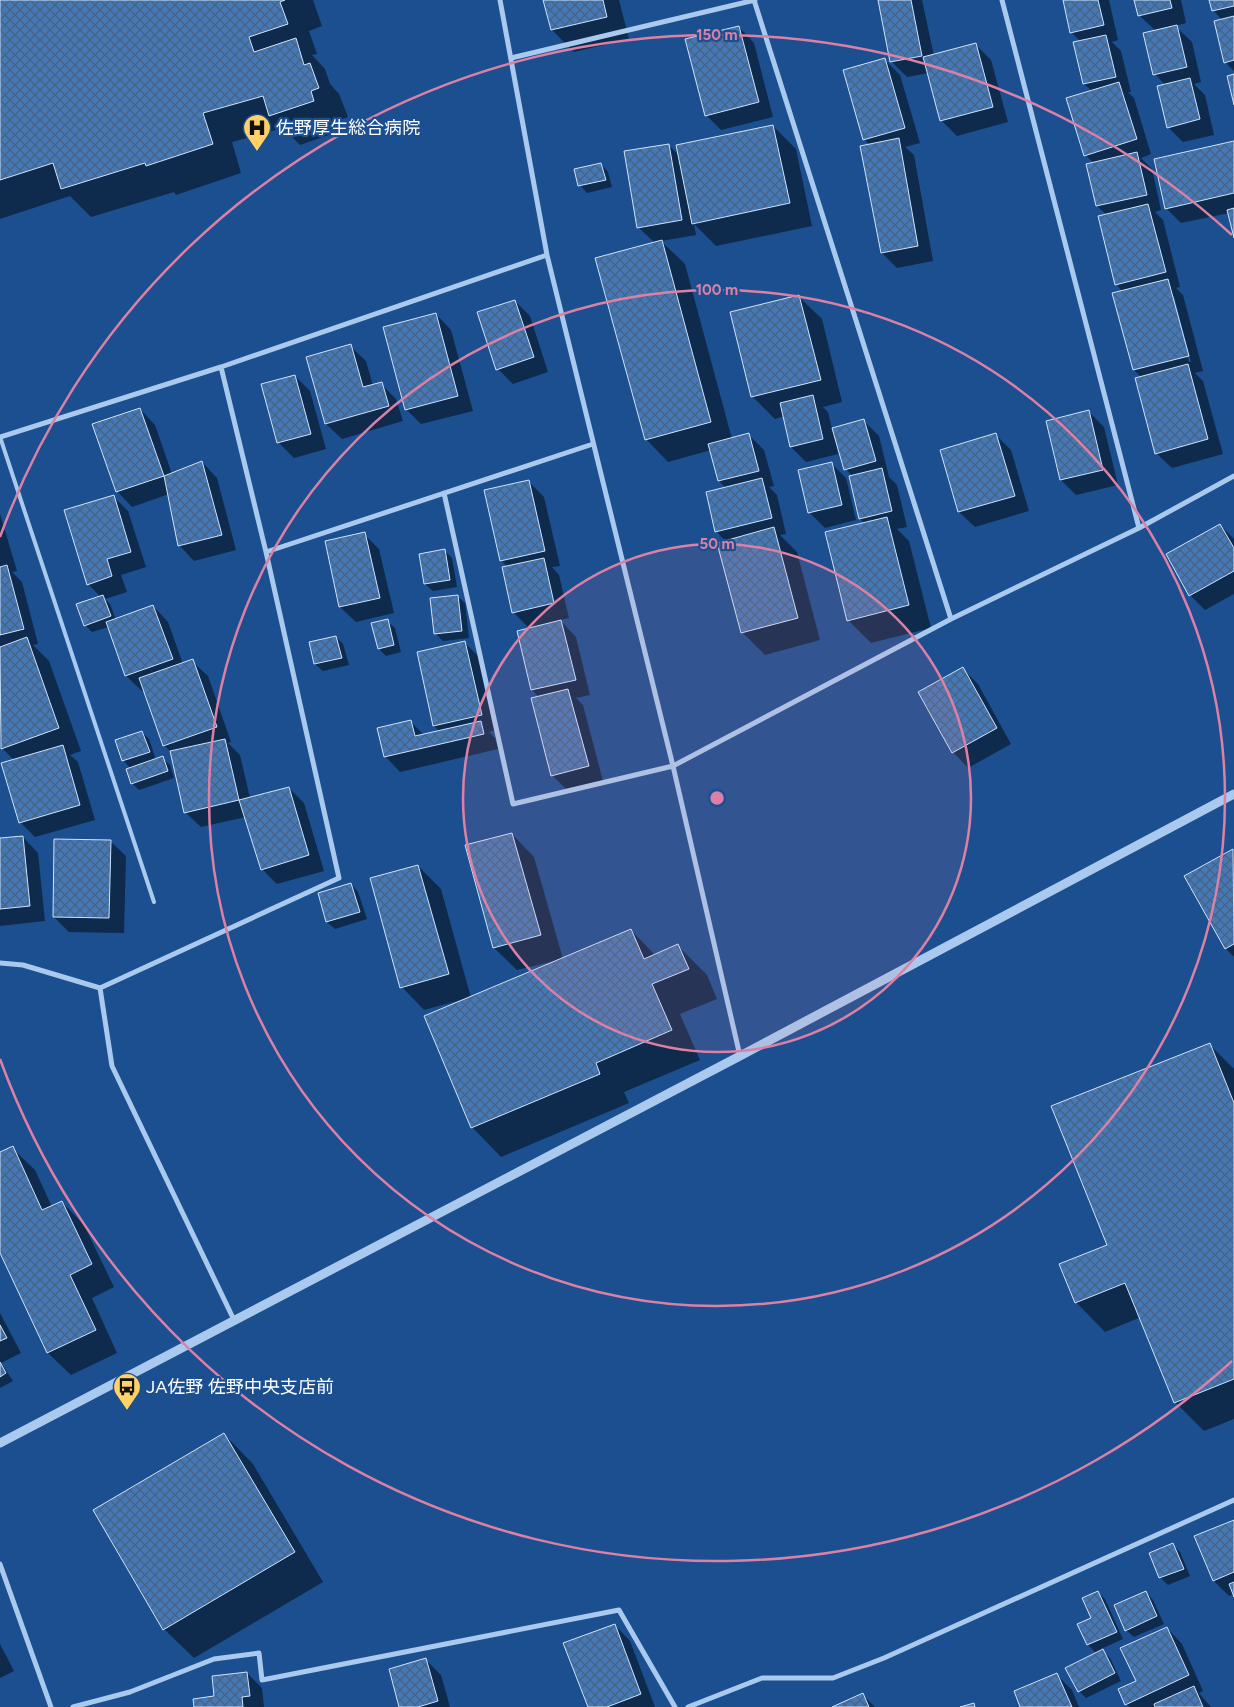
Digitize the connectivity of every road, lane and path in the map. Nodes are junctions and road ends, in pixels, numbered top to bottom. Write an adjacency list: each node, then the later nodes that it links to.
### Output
1 (500, 0): 4 (street)
2 (754, 0): 4 (street); 13 (street)
3 (1002, 0): 11 (street)
4 (511, 58): 5 (street)
5 (547, 255): 6 (street); 8 (street)
6 (221, 367): 7 (street); 12 (street)
7 (0, 437): 16 (lane)
8 (593, 444): 10 (street); 14 (street)
9 (1234, 476): 11 (street)
10 (444, 493): 12 (street); 14 (street)
11 (1139, 528): 13 (street)
12 (266, 552): 18 (street)
13 (950, 619): 14 (street)
14 (673, 766): 19 (street)
15 (1234, 794): 19 (street)
16 (154, 902)
17 (0, 963): 18 (street)
18 (100, 988): 20 (street)
19 (740, 1056): 20 (street)
20 (234, 1320): 21 (street)
21 (0, 1443)
22 (1234, 1500): 27 (street)
23 (0, 1564): 24 (street)
24 (51, 1707)
25 (73, 1707): 26 (street)
26 (676, 1707)
27 (688, 1707)

